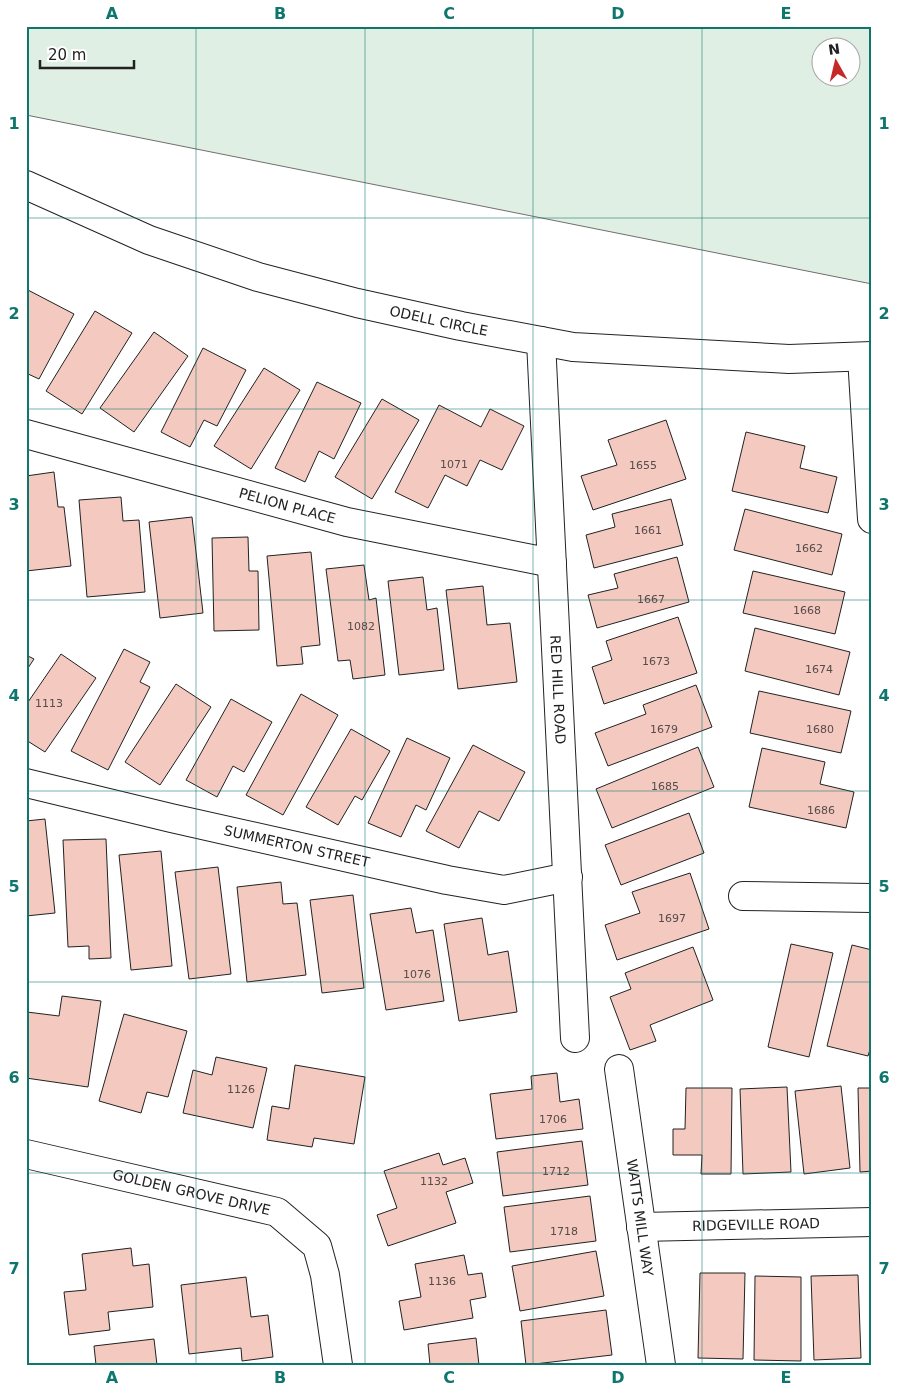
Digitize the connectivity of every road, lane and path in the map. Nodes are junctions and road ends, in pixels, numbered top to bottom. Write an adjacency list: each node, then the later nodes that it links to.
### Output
1 (26, 185): 2 (street, ODELL CIRCLE)
2 (541, 341): 3 (street, ODELL CIRCLE); 6 (street, RED HILL ROAD)
3 (867, 357): 5 (street)
4 (26, 434): 6 (street, PELION PLACE)
5 (872, 519)
6 (552, 563): 8 (street, RED HILL ROAD)
7 (26, 783): 8 (street, SUMMERTON STREET)
8 (568, 877): 11 (street, RED HILL ROAD)
9 (743, 896): 10 (street)
10 (872, 898)
11 (575, 1038)
12 (618, 1069): 15 (street, WATTS MILL WAY)
13 (26, 1154): 16 (street, GOLDEN GROVE DRIVE)
14 (872, 1222): 15 (street, RIDGEVILLE ROAD)
15 (641, 1227): 17 (street, WATTS MILL WAY)
16 (338, 1365)
17 (660, 1365)

